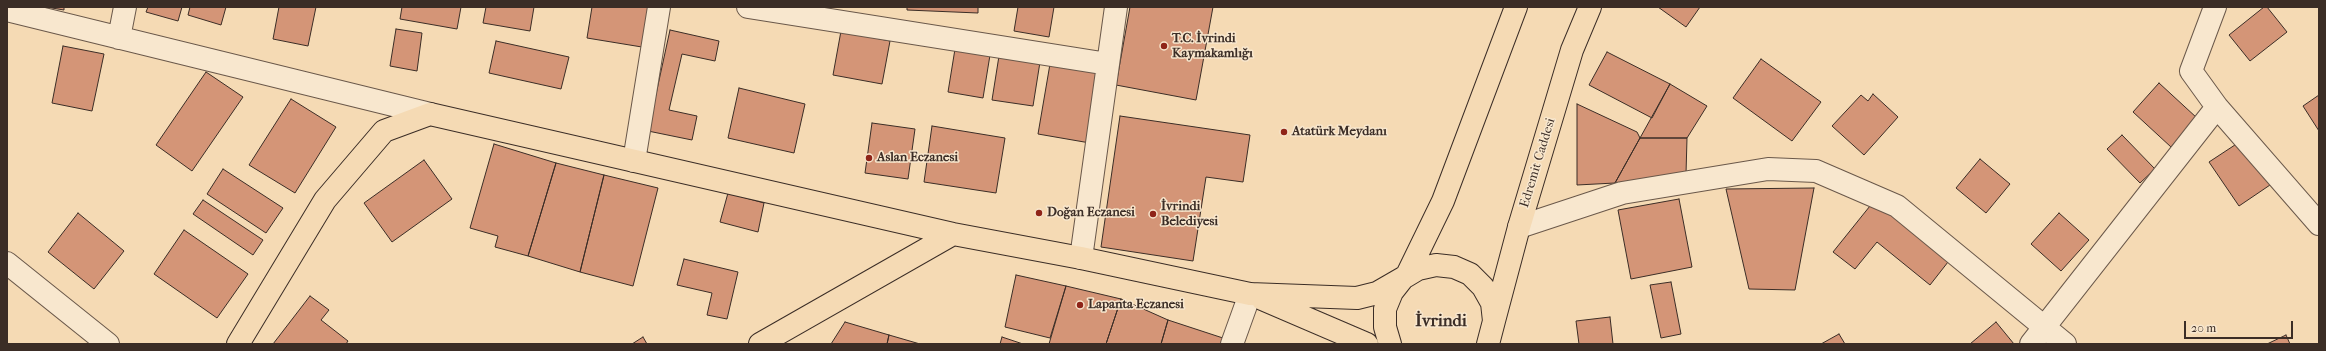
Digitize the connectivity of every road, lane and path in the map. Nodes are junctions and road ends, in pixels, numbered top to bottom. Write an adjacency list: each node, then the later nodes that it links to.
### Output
1 (125, 7): 9 (street)
2 (659, 7): 13 (street)
3 (748, 7): 10 (street)
4 (1116, 7): 10 (street)
5 (1516, 7): 19 (main road)
6 (1590, 7): 15 (main road, Edremit Caddesi)
7 (2215, 7): 11 (street)
8 (7, 10): 9 (street)
9 (119, 38): 12 (street)
10 (1108, 64): 17 (street)
11 (2217, 107): 14 (street); 21 (street)
12 (430, 114): 13 (main road); 24 (main road)
13 (634, 161): 16 (main road)
14 (2319, 224)
15 (1519, 227): 21 (street); 22 (main road, Edremit Caddesi)
16 (953, 234): 17 (main road); 25 (main road)
17 (1081, 258): 20 (main road)
18 (7, 263): 23 (street)
19 (1405, 277): 20 (main road, Edremit Caddesi); 22 (main road, Edremit Caddesi); 28 (main road)
20 (1250, 294): 26 (street); 27 (main road)
21 (2044, 325): 29 (street); 30 (street)
22 (1492, 337)
23 (108, 344)
24 (238, 344)
25 (760, 344)
26 (1232, 344)
27 (1367, 344)
28 (1390, 344)
29 (2031, 344)
30 (2065, 344)

